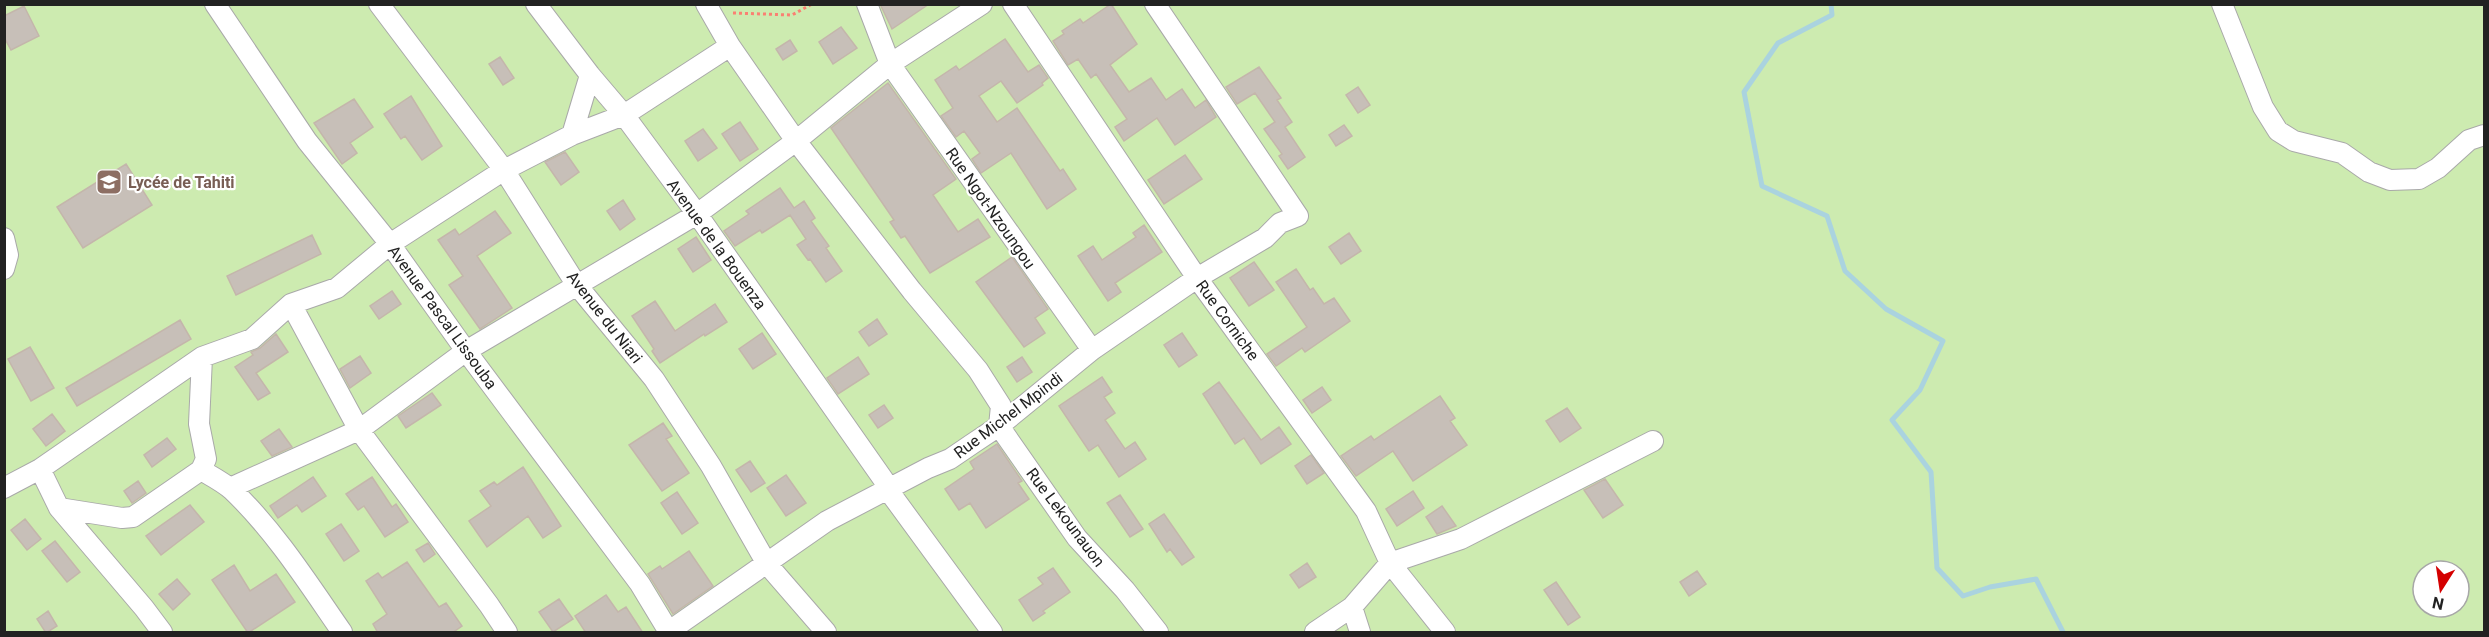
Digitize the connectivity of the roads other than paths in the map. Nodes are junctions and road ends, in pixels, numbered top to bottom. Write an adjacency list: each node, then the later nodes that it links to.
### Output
1 (215, 4): 20 (street, Avenue Pascal Lissouba)
2 (379, 4): 17 (street, Avenue du Niari)
3 (536, 4): 12 (street, Avenue de la Bouenza)
4 (867, 4): 11 (street, Rue Ngot-Nzoungou)
5 (982, 4): 11 (street)
6 (1013, 4): 22 (street, Rue Corniche)
7 (1155, 4): 22 (street, Rue Michel Mpindi)
8 (2222, 4): 15 (street)
9 (709, 8): 10 (street)
10 (730, 46): 13 (street); 16 (street)
11 (890, 64): 16 (street); 25 (street, Rue Ngot-Nzoungou)
12 (590, 75): 13 (street, Avenue de la Bouenza); 14 (street)
13 (624, 115): 14 (street); 18 (street, Avenue de la Bouenza)
14 (572, 135): 17 (street)
15 (2484, 135)
16 (796, 141): 18 (street); 28 (street)
17 (504, 170): 20 (street); 23 (street, Avenue du Niari)
18 (696, 214): 23 (street); 35 (street, Avenue de la Bouenza)
19 (4, 238): 21 (street)
20 (390, 244): 24 (street); 26 (street, Avenue Pascal Lissouba)
21 (4, 269)
22 (1197, 278): 25 (street, Rue Michel Mpindi); 37 (street, Rue Corniche)
23 (576, 284): 26 (street); 38 (street, Avenue du Niari)
24 (291, 304): 27 (street); 29 (street)
25 (1092, 350): 28 (street, Rue Michel Mpindi)
26 (466, 351): 29 (street); 40 (street, Avenue Pascal Lissouba)
27 (202, 357): 31 (street); 32 (street)
28 (999, 426): 35 (street, Rue Michel Mpindi); 46 (street, Rue Lekounauon)
29 (359, 430): 34 (street); 43 (street)
30 (1653, 441): 37 (street)
31 (40, 469): 33 (street); 36 (street)
32 (201, 470): 34 (street); 36 (street)
33 (4, 488)
34 (230, 488): 42 (street)
35 (888, 490): 38 (street, Rue Michel Mpindi); 45 (street, Avenue de la Bouenza)
36 (59, 508): 41 (street)
37 (1390, 563): 39 (street); 49 (street, Rue Corniche)
38 (766, 564): 40 (street, Rue Michel Mpindi); 44 (street, Avenue du Niari)
39 (1352, 607): 47 (street); 48 (street)
40 (669, 632)
41 (162, 633)
42 (342, 633)
43 (507, 633)
44 (826, 633)
45 (992, 633)
46 (1158, 633)
47 (1315, 633)
48 (1360, 633)
49 (1445, 633)

